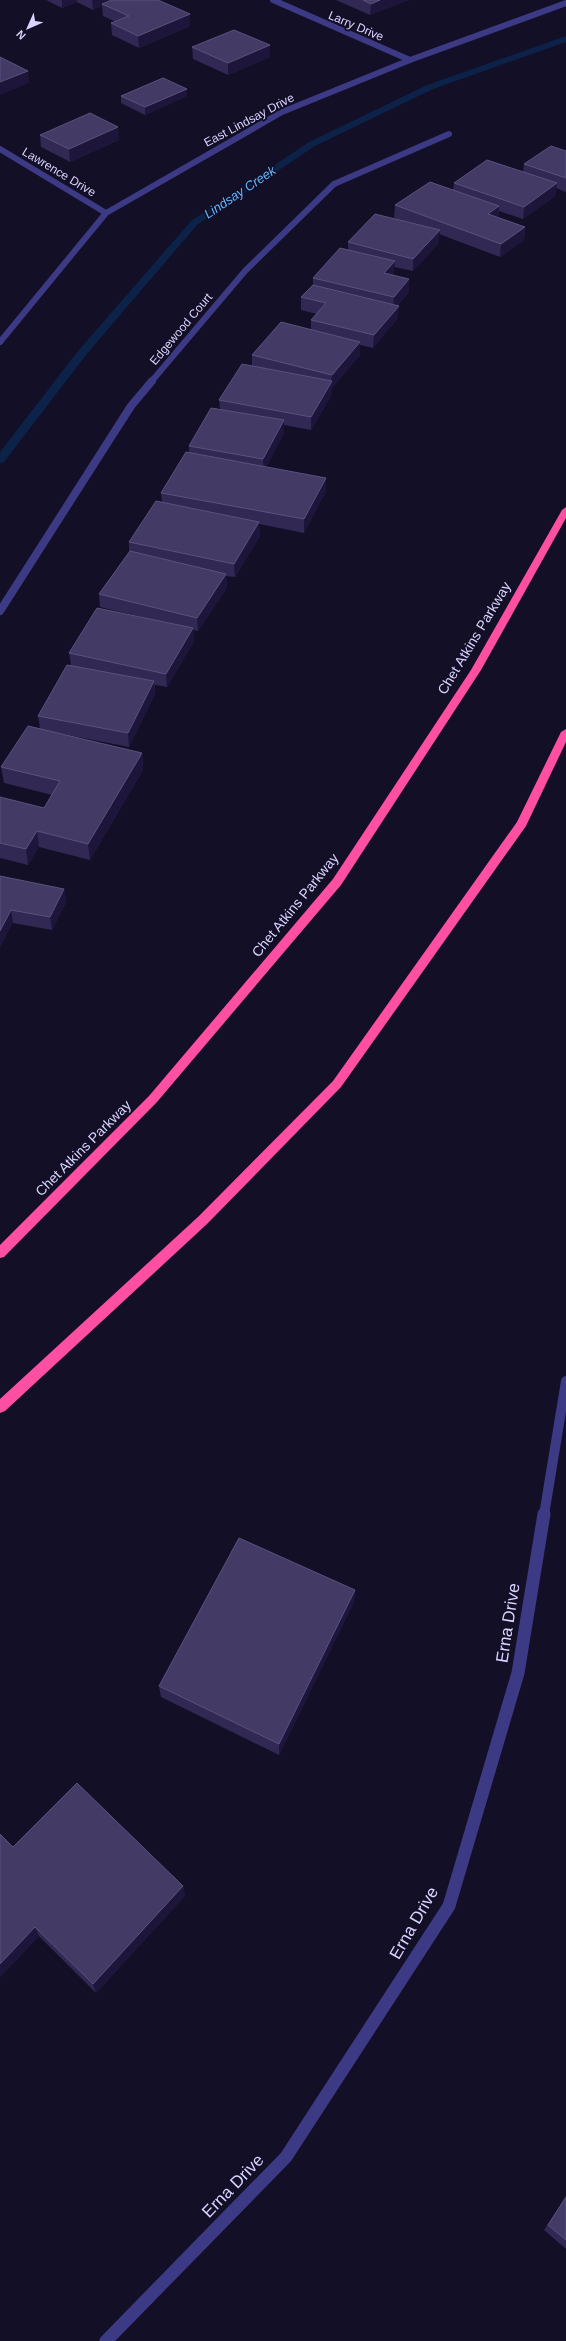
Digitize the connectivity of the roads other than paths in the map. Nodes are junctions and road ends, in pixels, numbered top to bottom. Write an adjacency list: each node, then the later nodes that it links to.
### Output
1 (273, 0): 3 (street, Larry Drive)
2 (566, 3): 3 (street, East Lindsay Drive)
3 (410, 60): 6 (street, East Lindsay Drive)
4 (449, 134): 9 (street, Edgewood Court)
5 (0, 149): 6 (street, Lawrence Drive)
6 (106, 213): 7 (street, East Lindsay Drive)
7 (0, 342)
8 (566, 510): 11 (highway, Chet Atkins Parkway)
9 (0, 611)
10 (566, 732): 13 (highway)
11 (0, 1253)
12 (566, 1381): 14 (street, Erna Drive)
13 (0, 1407)
14 (106, 2341)

